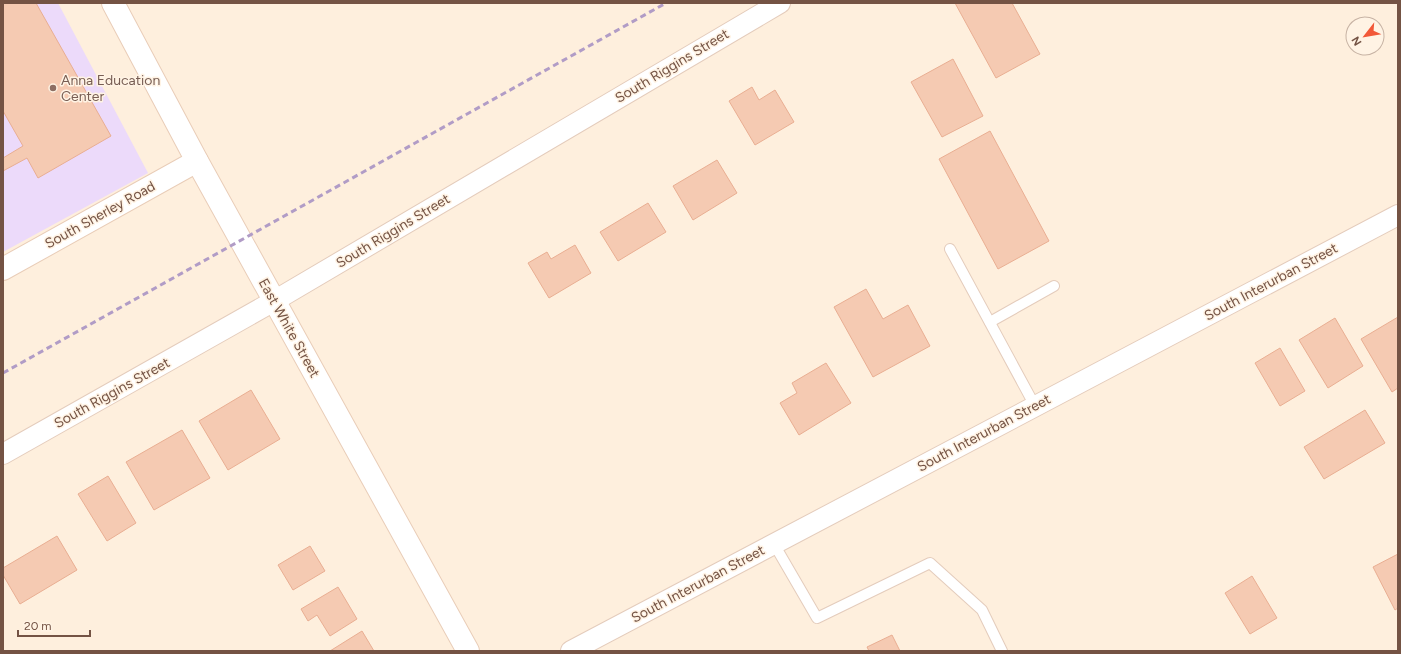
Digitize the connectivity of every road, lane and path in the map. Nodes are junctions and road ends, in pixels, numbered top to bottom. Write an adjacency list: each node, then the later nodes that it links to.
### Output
1 (113, 3): 3 (main road, East White Street)
2 (780, 3): 8 (street, South Riggins Street)
3 (197, 161): 6 (main road, South Sherley Road); 8 (main road, East White Street)
4 (1398, 215): 10 (street, South Interurban Street)
5 (950, 249): 9 (lane)
6 (3, 269)
7 (1054, 286): 9 (lane)
8 (274, 301): 11 (street, South Riggins Street); 13 (main road, East White Street)
9 (990, 322): 10 (lane)
10 (1035, 406): 12 (street, South Interurban Street)
11 (3, 454)
12 (774, 544): 14 (street, South Interurban Street); 15 (lane)
13 (468, 651)
14 (570, 651)
15 (1002, 651)

